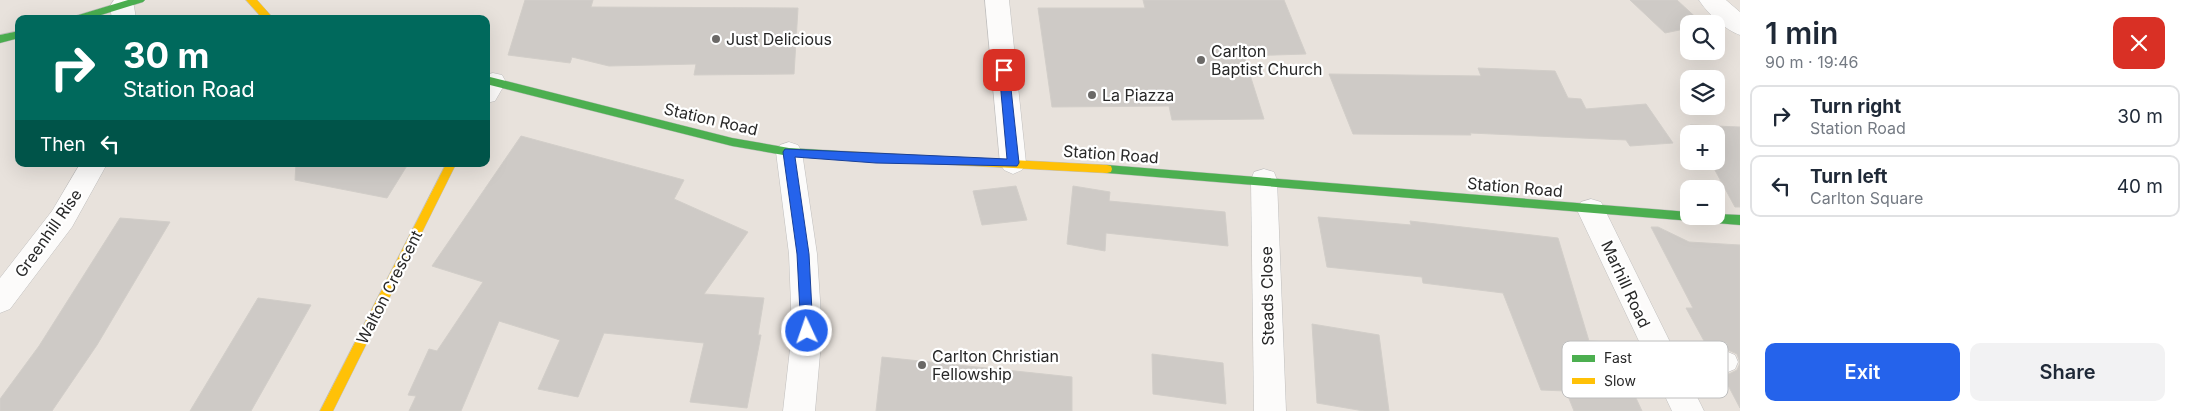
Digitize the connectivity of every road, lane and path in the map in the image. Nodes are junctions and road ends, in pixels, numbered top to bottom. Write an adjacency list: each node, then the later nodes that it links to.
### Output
1 (251, 0): 6 (street)
2 (997, 0): 12 (street)
3 (1712, 0): 7 (street)
4 (129, 8): 5 (street)
5 (95, 15)
6 (265, 15)
7 (1740, 26)
8 (15, 35): 9 (street)
9 (0, 39)
10 (490, 85): 11 (street, Station Road)
11 (788, 152): 12 (street, Station Road); 22 (street)
12 (1013, 163): 15 (street, Station Road)
13 (92, 167): 18 (street, Greenhill Rise)
14 (449, 167): 21 (street, Walton Crescent)
15 (1264, 180): 16 (street, Station Road); 23 (street, Steads Close)
16 (1591, 210): 17 (street, Station Road); 19 (street, Marhill Road)
17 (1740, 220)
18 (0, 300)
19 (1654, 341)
20 (1682, 398): 24 (street, Marhill Road)
21 (326, 411)
22 (799, 411)
23 (1270, 411)
24 (1688, 411)

